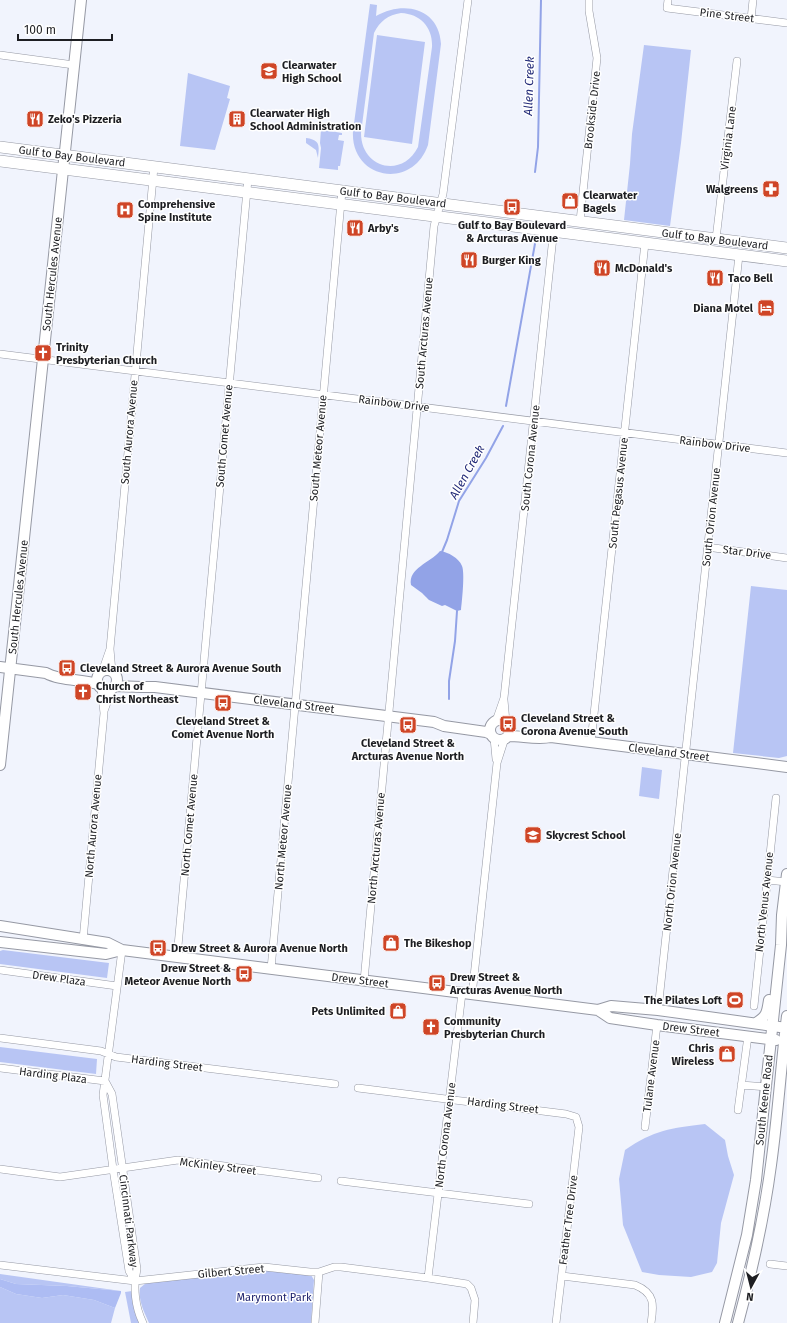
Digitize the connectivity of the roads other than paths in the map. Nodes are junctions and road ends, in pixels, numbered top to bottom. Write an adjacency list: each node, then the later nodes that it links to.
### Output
1 (81, 0): 10 (main road, South Hercules Avenue)
2 (468, 0): 23 (street, South Arcturas Avenue)
3 (589, 0): 26 (street, Brookside Drive)
4 (668, 0): 6 (street, Pine Street)
5 (753, 0): 6 (street)
6 (751, 19): 7 (street, Pine Street)
7 (787, 23)
8 (0, 55): 10 (street)
9 (737, 61): 28 (street, Virginia Lane)
10 (74, 65): 12 (main road, South Hercules Avenue)
11 (0, 147): 12 (main road, Gulf to Bay Boulevard)
12 (64, 155): 14 (main road, Gulf to Bay Boulevard); 15 (main road, South Hercules Avenue)
13 (0, 161): 15 (main road, Gulf to Bay Boulevard)
14 (154, 167): 16 (main road, Gulf to Bay Boulevard); 17 (street, South Aurora Avenue)
15 (63, 169): 17 (main road, Gulf to Bay Boulevard); 34 (main road, South Hercules Avenue)
16 (248, 179): 18 (main road, Gulf to Bay Boulevard); 20 (street, South Comet Avenue)
17 (152, 180): 20 (main road, Gulf to Bay Boulevard); 35 (street, South Aurora Avenue)
18 (308, 187): 19 (main road, Gulf to Bay Boulevard); 21 (street)
19 (342, 191): 22 (street, South Meteor Avenue); 23 (main road, Gulf to Bay Boulevard)
20 (246, 192): 21 (main road, Gulf to Bay Boulevard); 36 (street, South Comet Avenue)
21 (305, 200): 22 (main road, Gulf to Bay Boulevard)
22 (341, 204): 24 (main road, Gulf to Bay Boulevard); 37 (street, South Meteor Avenue)
23 (440, 204): 24 (street, South Arcturas Avenue); 25 (main road, Gulf to Bay Boulevard)
24 (436, 217): 27 (main road, Gulf to Bay Boulevard); 38 (street, South Arcturas Avenue)
25 (555, 218): 26 (main road, Gulf to Bay Boulevard); 27 (street, South Corona Avenue)
26 (580, 221): 28 (main road, Gulf to Bay Boulevard)
27 (553, 232): 29 (main road, Gulf to Bay Boulevard); 39 (street, South Corona Avenue)
28 (716, 239): 30 (main road, Gulf to Bay Boulevard)
29 (645, 243): 31 (main road, Gulf to Bay Boulevard); 40 (street, South Pegasus Avenue)
30 (787, 248)
31 (739, 255): 32 (main road, Gulf to Bay Boulevard); 41 (street, South Orion Avenue)
32 (787, 261)
33 (0, 354): 34 (street, Rainbow Drive)
34 (43, 359): 35 (street, Rainbow Drive); 45 (main road, South Hercules Avenue)
35 (134, 370): 36 (street, Rainbow Drive); 46 (street, South Aurora Avenue)
36 (229, 383): 37 (street, Rainbow Drive); 47 (street, South Comet Avenue)
37 (323, 395): 38 (street, Rainbow Drive); 48 (street, South Meteor Avenue)
38 (417, 406): 39 (street, Rainbow Drive); 50 (street, South Arcturas Avenue)
39 (534, 421): 40 (street, Rainbow Drive); 51 (street, South Corona Avenue)
40 (624, 433): 41 (street, Rainbow Drive); 52 (street, South Pegasus Avenue)
41 (718, 444): 42 (street, Rainbow Drive); 43 (street, South Orion Avenue)
42 (787, 453)
43 (707, 547): 44 (street, Star Drive); 53 (street, South Orion Avenue)
44 (787, 558)
45 (5, 667): 46 (main road, Cleveland Street); 54 (main road, South Hercules Avenue)
46 (107, 680): 47 (main road, Cleveland Street); 49 (street, North Aurora Avenue); 49 (street, North Aurora Avenue)
47 (201, 693): 48 (main road, Cleveland Street); 64 (street, North Comet Avenue)
48 (296, 705): 50 (main road, Cleveland Street); 65 (street, North Meteor Avenue)
49 (104, 713): 61 (street, North Aurora Avenue)
50 (389, 716): 51 (main road, Cleveland Street); 67 (street, North Arcturas Avenue)
51 (500, 730): 52 (main road, Cleveland Street); 70 (street)
52 (591, 742): 53 (main road, Cleveland Street)
53 (686, 754): 55 (main road, Cleveland Street); 73 (street, North Orion Avenue)
54 (0, 765)
55 (787, 766)
56 (776, 798): 57 (street, North Venus Avenue)
57 (766, 880): 58 (street); 71 (street, North Venus Avenue)
58 (787, 880): 59 (main road, South Keene Road)
59 (782, 915): 74 (main road); 76 (main road, South Keene Road)
60 (0, 926): 61 (main road, Drew Street)
61 (83, 940): 63 (main road, Drew Street)
62 (0, 942): 63 (main road, Drew Street)
63 (122, 950): 64 (main road, Drew Street); 68 (street, Cincinnati Parkway)
64 (177, 957): 65 (main road, Drew Street)
65 (271, 969): 67 (main road, Drew Street)
66 (0, 970): 68 (street, Drew Plaza)
67 (364, 981): 69 (main road, Drew Street)
68 (117, 986): 79 (street, Cincinnati Parkway)
69 (462, 993): 70 (main road, Drew Street); 86 (street, North Corona Avenue)
70 (472, 995): 72 (main road, Drew Street)
71 (754, 1006)
72 (598, 1010): 73 (main road, Drew Street); 75 (main road, Drew Street)
73 (658, 1010): 74 (main road, Drew Street)
74 (756, 1023): 76 (main road, Drew Street)
75 (658, 1026): 76 (main road); 77 (main road, Drew Street); 89 (street, Tulane Avenue)
76 (780, 1032): 77 (main road, Drew Street); 85 (main road, South Keene Road); 110 (main road, South Keene Road)
77 (748, 1036): 83 (street)
78 (0, 1038): 79 (street, Harding Street)
79 (108, 1054): 81 (street, Cincinnati Parkway); 82 (street, Harding Street)
80 (0, 1068): 81 (street, Harding Plaza)
81 (105, 1081): 90 (street, Cincinnati Parkway); 91 (street, Cincinnati Parkway)
82 (335, 1084)
83 (741, 1085): 85 (street); 87 (street)
84 (358, 1088): 86 (street, Harding Street)
85 (766, 1088): 109 (main road, South Keene Road)
86 (449, 1098): 88 (street, Harding Street); 95 (street, North Corona Avenue)
87 (738, 1110)
88 (576, 1117): 101 (street, Feather Tree Drive)
89 (645, 1127)
90 (122, 1167): 91 (street, McKinley Street); 93 (street, McKinley Street); 103 (street, Cincinnati Parkway)
91 (113, 1168): 92 (street, McKinley Street); 103 (street, Cincinnati Parkway)
92 (0, 1169)
93 (318, 1178)
94 (341, 1181): 95 (street)
95 (438, 1192): 96 (street); 102 (street, North Corona Avenue)
96 (529, 1204)
97 (770, 1264): 99 (street)
98 (0, 1265): 103 (street, Gilbert Street)
99 (787, 1266)
100 (319, 1272): 102 (street, Gilbert Street); 103 (street, Gilbert Street); 105 (street)
101 (562, 1276): 107 (street, Feather Tree Drive); 108 (street)
102 (428, 1278): 106 (street, Gilbert Street)
103 (134, 1281): 104 (street)
104 (143, 1323)
105 (315, 1323)
106 (473, 1323)
107 (556, 1323)
108 (651, 1323)
109 (725, 1323)
110 (738, 1323)

